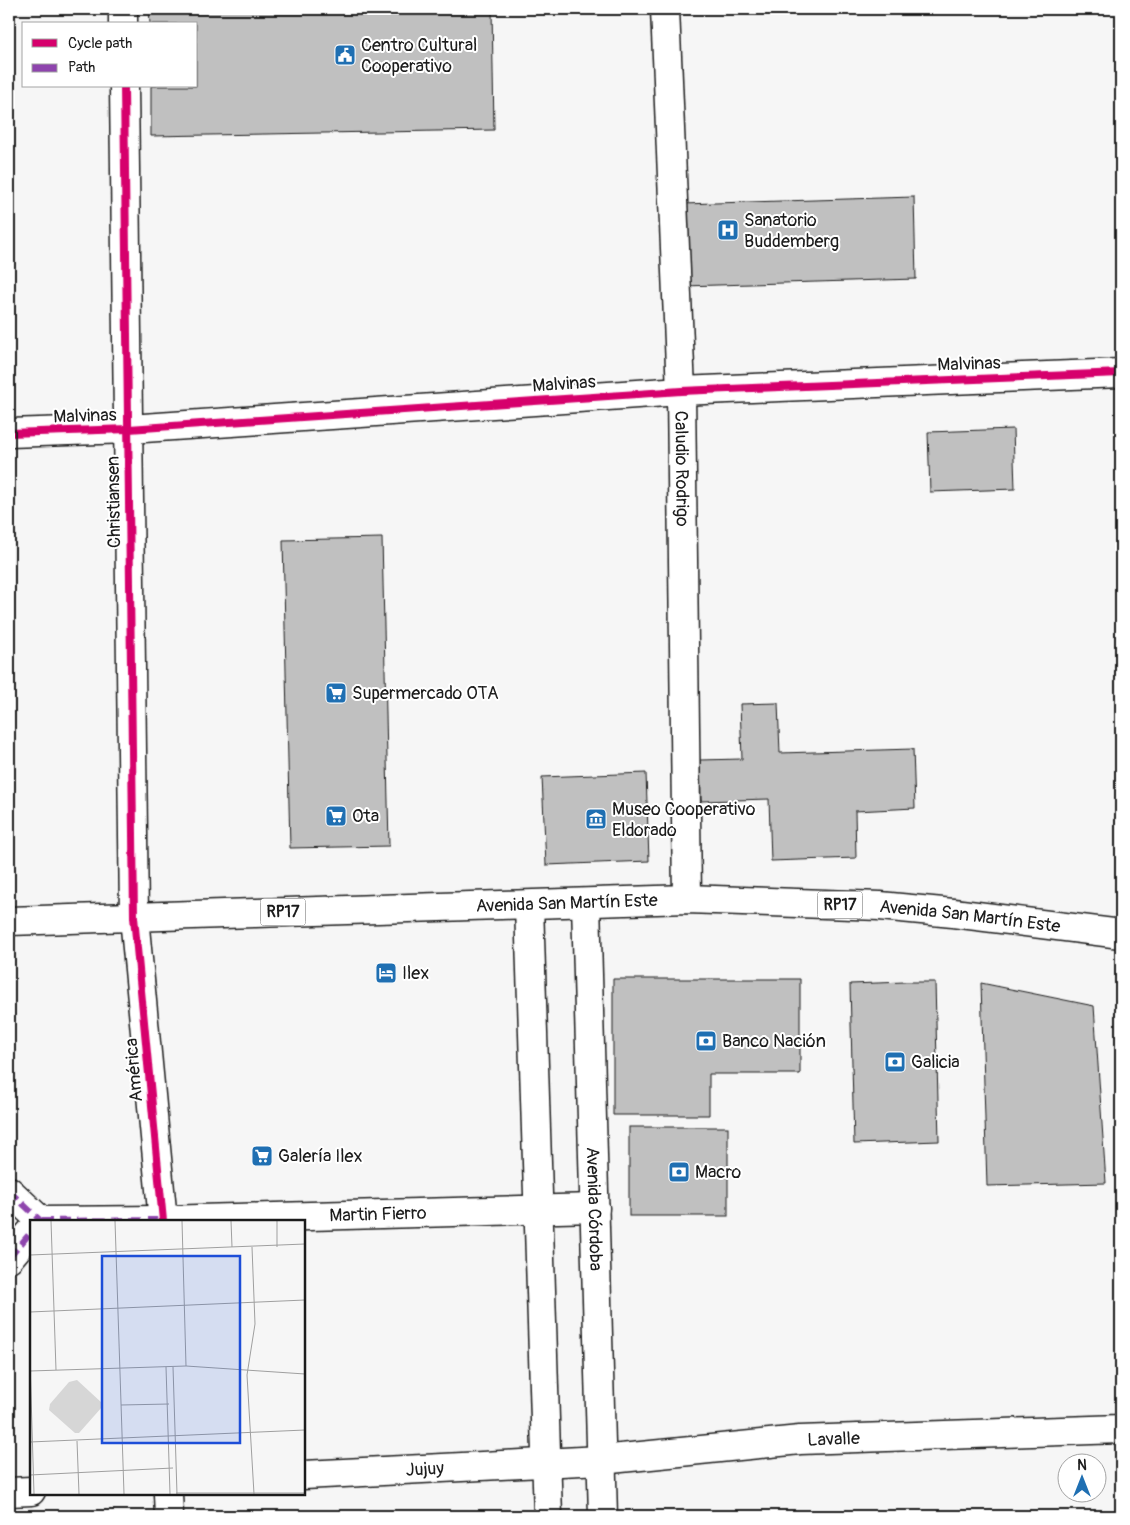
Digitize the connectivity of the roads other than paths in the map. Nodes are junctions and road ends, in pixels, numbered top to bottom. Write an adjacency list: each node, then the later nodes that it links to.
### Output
1 (123, 9): 3 (street)
2 (665, 9): 6 (street, Caludio Rodrigo)
3 (123, 22)
4 (124, 88): 7 (street, Christiansen)
5 (1121, 373): 6 (street, Malvinas)
6 (681, 391): 7 (street, Malvinas); 9 (street, Caludio Rodrigo)
7 (129, 429): 8 (street, Malvinas); 12 (street, Christiansen)
8 (9, 433)
9 (687, 899): 10 (street, Avenida San Martín Este / RP17); 14 (street, Avenida San Martín Este / RP17)
10 (586, 903): 11 (street, Avenida San Martín Este / RP17); 16 (street, Avenida Córdoba)
11 (529, 905): 12 (street, Avenida San Martín Este / RP17); 17 (street)
12 (134, 917): 13 (street, Avenida San Martín Este / RP17); 19 (street, América)
13 (9, 921)
14 (1121, 934)
15 (9, 1191): 18 (street)
16 (595, 1208): 17 (street, Martin Fierro); 24 (street, Avenida Córdoba)
17 (538, 1210): 20 (street, Martin Fierro); 25 (street)
18 (39, 1220)
19 (163, 1220)
20 (197, 1220)
21 (30, 1233): 22 (street)
22 (9, 1258)
23 (1121, 1429): 24 (street, Lavalle)
24 (601, 1460): 25 (street, Lavalle); 32 (street, Avenida Córdoba)
25 (546, 1463): 26 (street, Jujuy); 31 (street)
26 (305, 1475)
27 (30, 1491): 28 (street)
28 (9, 1492)
29 (168, 1495): 30 (street)
30 (169, 1516)
31 (548, 1516)
32 (603, 1516)

